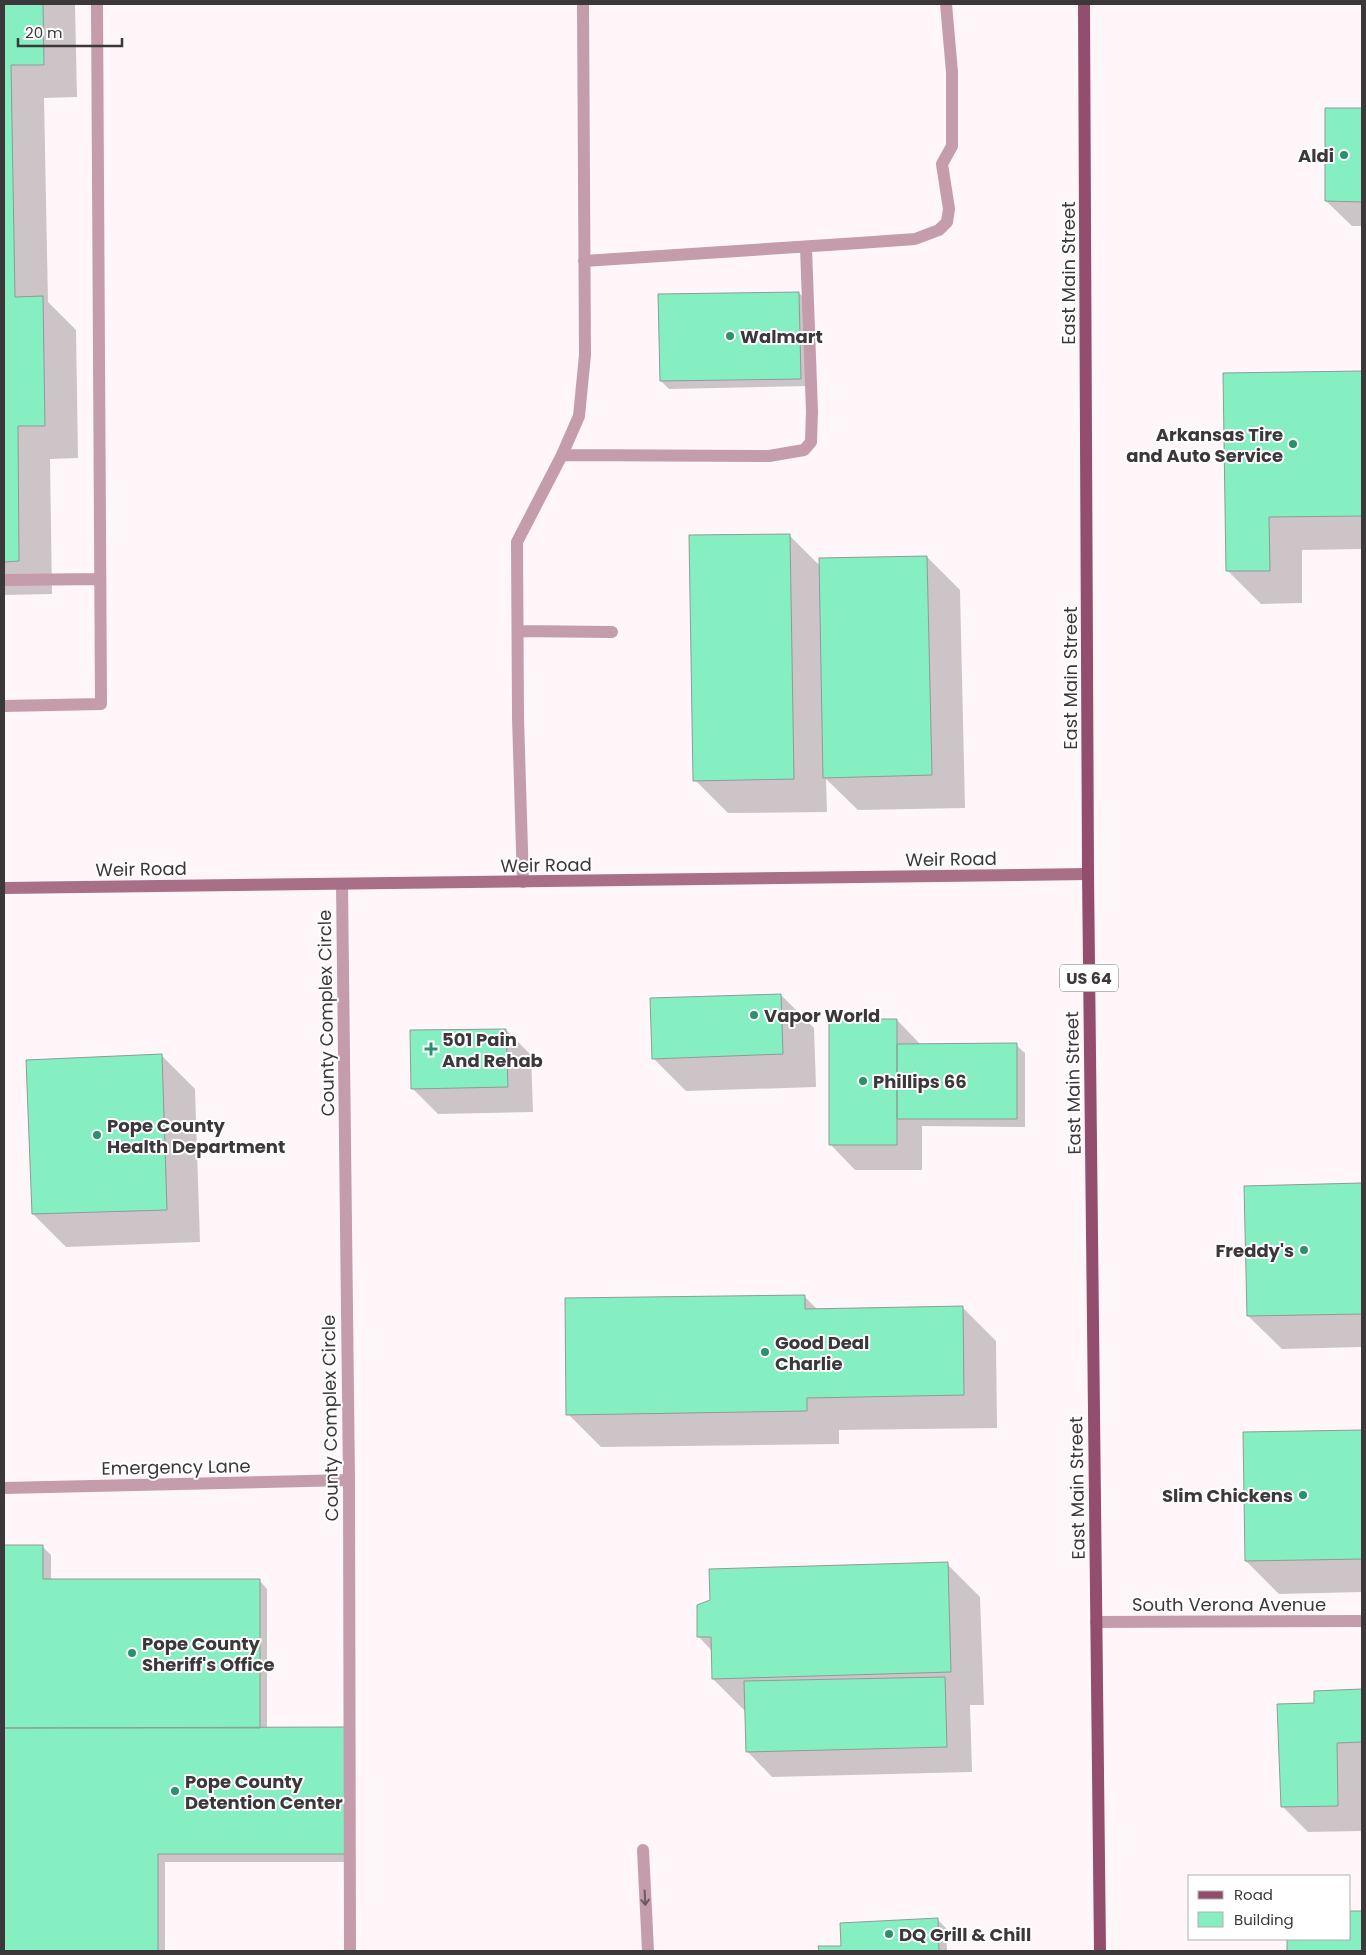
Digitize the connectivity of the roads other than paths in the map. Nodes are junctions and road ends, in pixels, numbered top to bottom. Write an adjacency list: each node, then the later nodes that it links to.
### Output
1 (97, 4): 8 (street)
2 (582, 4): 6 (street)
3 (946, 4): 5 (street)
4 (1084, 4): 13 (main road, East Main Street / US 64)
5 (806, 248): 6 (street); 7 (street)
6 (584, 260): 7 (street)
7 (562, 455): 10 (street)
8 (99, 579): 9 (street); 12 (street)
9 (4, 580)
10 (518, 631): 11 (street); 14 (street)
11 (612, 632)
12 (4, 706)
13 (1088, 874): 14 (main road, Weir Road); 20 (main road, East Main Street / US 64)
14 (523, 882): 15 (main road, Weir Road)
15 (342, 884): 16 (main road, Weir Road); 17 (street, County Complex Circle)
16 (4, 888)
17 (349, 1480): 18 (street, Emergency Lane); 22 (street, County Complex Circle)
18 (4, 1488)
19 (1362, 1621): 20 (street, South Verona Avenue)
20 (1096, 1622): 24 (main road, East Main Street / US 64)
21 (643, 1850): 23 (street, one-way to 23)
22 (350, 1951)
23 (648, 1951)
24 (1100, 1951)

